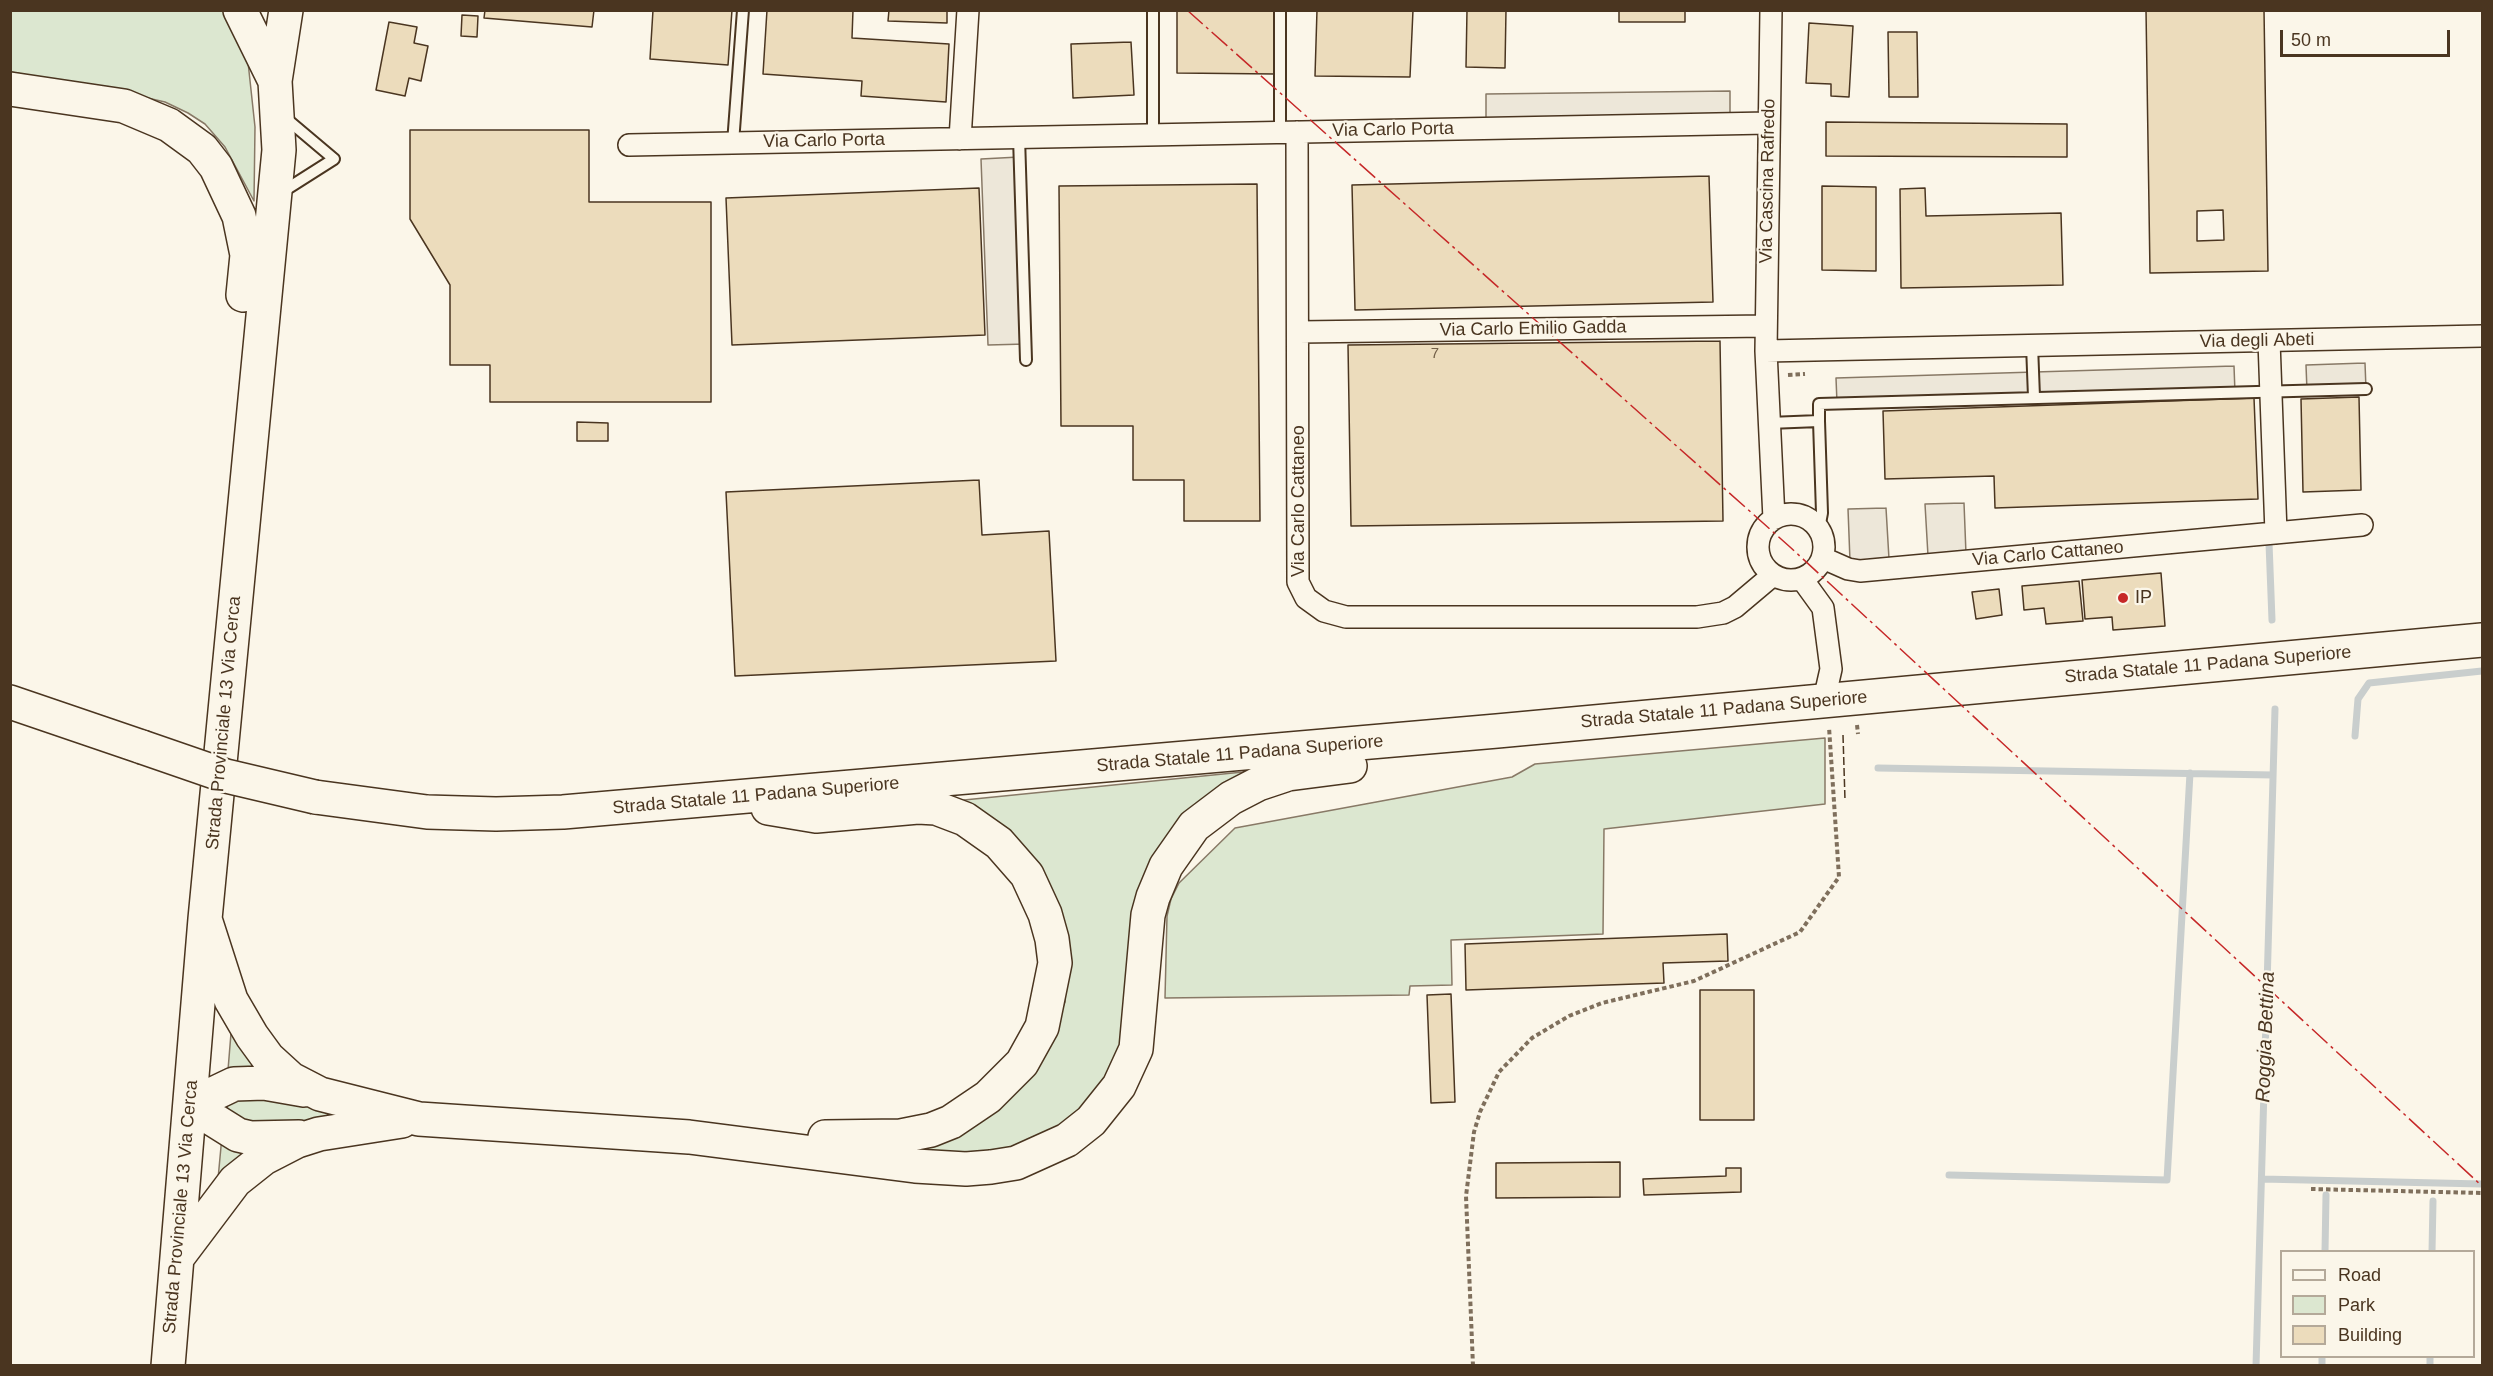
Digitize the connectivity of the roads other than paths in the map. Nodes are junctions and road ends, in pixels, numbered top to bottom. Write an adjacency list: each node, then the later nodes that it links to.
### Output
1 (240, 10): 9 (main road, Strada Provinciale 13 Via Cerca)
2 (286, 10): 9 (main road, Strada Provinciale 13 Via Cerca)
3 (742, 10): 15 (lane)
4 (968, 10): 14 (street)
5 (1153, 10): 12 (lane)
6 (1280, 10): 11 (lane)
7 (1771, 10): 10 (street, Via Cascina Rafredo)
8 (10, 89): 37 (main road)
9 (276, 96): 17 (main road, Strada Provinciale 13 Via Cerca); 17 (lane)
10 (1768, 123): 11 (street, Via Carlo Porta); 18 (street, Via Cascina Rafredo)
11 (1289, 132): 12 (street, Via Carlo Porta); 19 (street, Via Carlo Cattaneo)
12 (1153, 135): 13 (street, Via Carlo Porta)
13 (1019, 137): 14 (street, Via Carlo Porta); 24 (lane)
14 (960, 139): 15 (street, Via Carlo Porta)
15 (734, 143): 16 (street, Via Carlo Porta)
16 (629, 145)
17 (274, 197): 37 (main road, Strada Provinciale 13 Via Cerca)
18 (1766, 326): 19 (street, Via Carlo Emilio Gadda); 23 (street, Via Cascina Rafredo)
19 (1299, 332): 35 (street, Via Carlo Cattaneo)
20 (2482, 336): 21 (street, Via degli Abeti)
21 (2269, 340): 22 (street, Via degli Abeti); 26 (street)
22 (2032, 345): 23 (street, Via degli Abeti); 27 (lane)
23 (1766, 351): 29 (street, Via Cascina Rafredo)
24 (1026, 360)
25 (2366, 389): 26 (lane)
26 (2271, 392): 27 (lane); 33 (street)
27 (2034, 398): 28 (lane)
28 (1819, 421): 29 (lane); 32 (lane)
29 (1769, 423): 30 (street, Via Cascina Rafredo)
30 (1774, 519): 32 (street); 35 (street)
31 (2362, 525): 33 (street, Via Carlo Cattaneo)
32 (1819, 529): 34 (street)
33 (2276, 533): 34 (street, Via Carlo Cattaneo)
34 (1823, 558): 36 (street)
35 (1773, 575): 36 (street)
36 (1802, 579): 39 (street)
37 (234, 620): 43 (main road, Strada Provinciale 13 Via Cerca)
38 (2482, 640): 39 (main road, Strada Statale 11 Padana Superiore)
39 (1824, 700): 41 (main road, Strada Statale 11 Padana Superiore)
40 (10, 702): 42 (main road, Strada Statale 11 Padana Superiore, bridge)
41 (1497, 730): 42 (main road, Strada Statale 11 Padana Superiore); 48 (main road)
42 (720, 800): 48 (main road)
43 (205, 920): 44 (main road); 45 (main road, Strada Provinciale 13 Via Cerca)
44 (320, 1094): 45 (main road); 46 (main road)
45 (190, 1105): 47 (main road); 49 (main road, Strada Provinciale 13 Via Cerca)
46 (418, 1119): 47 (main road); 48 (main road)
47 (319, 1134): 49 (main road)
48 (689, 1137)
49 (177, 1258): 50 (main road, Strada Provinciale 13 Via Cerca)
50 (168, 1365)

